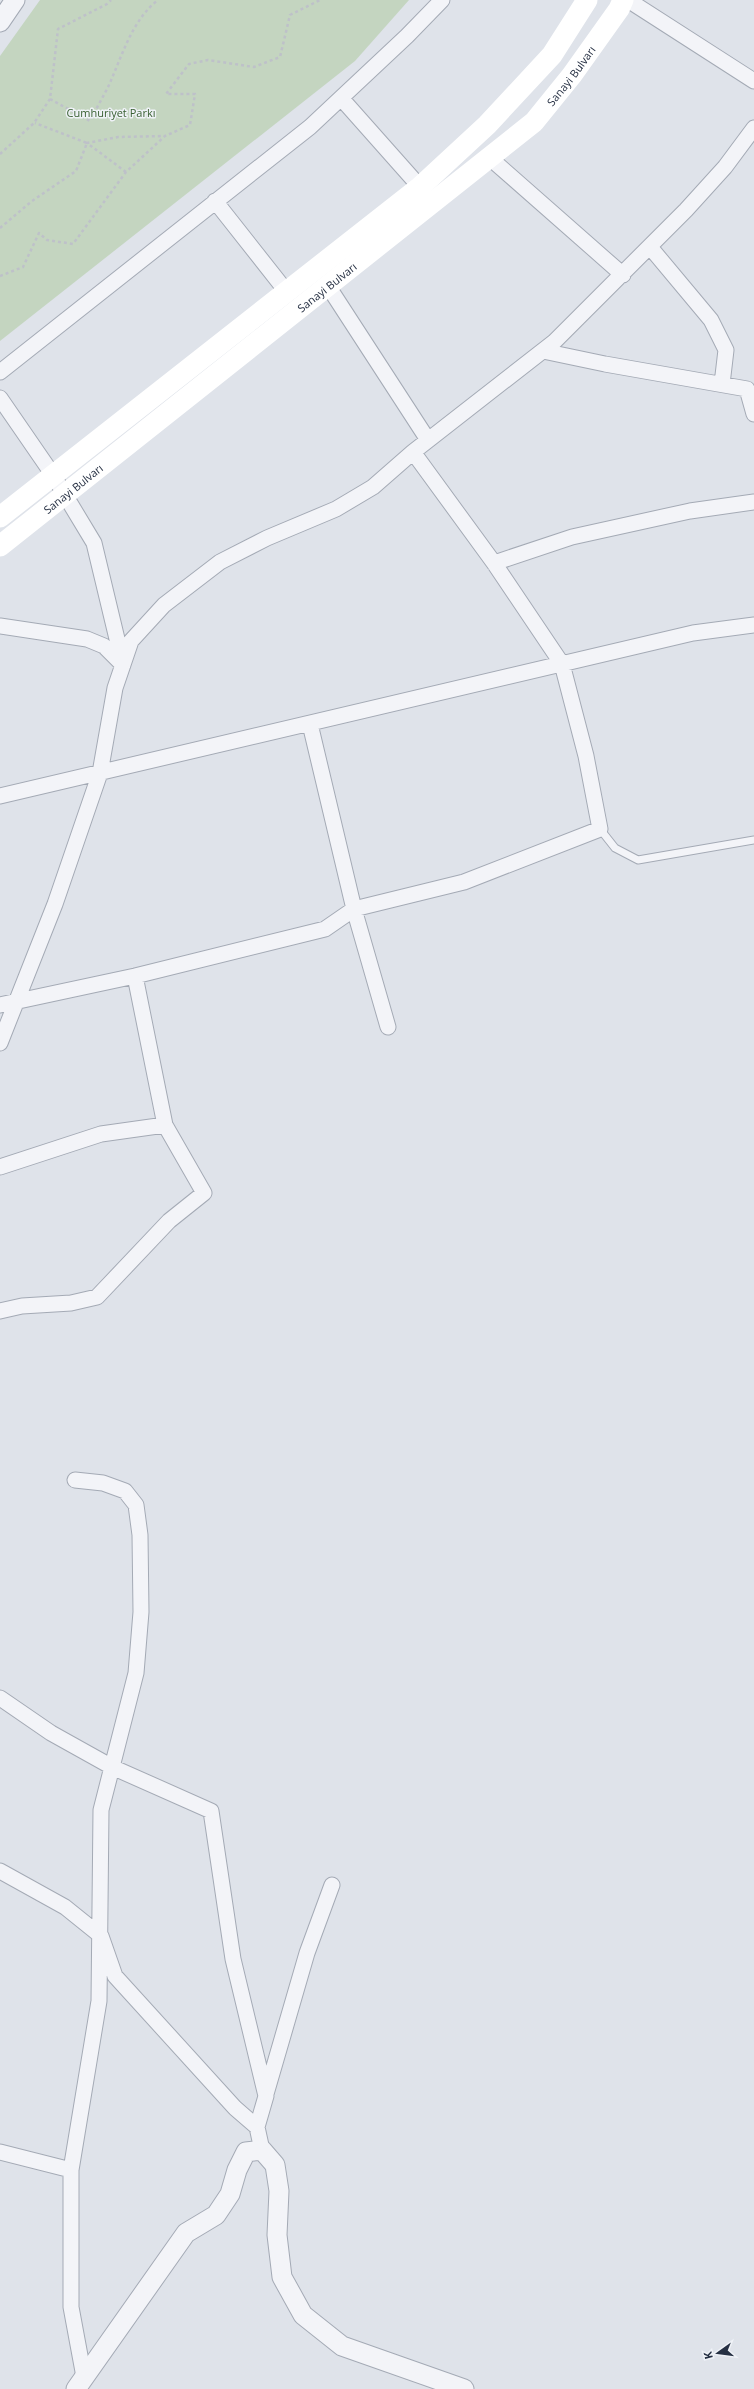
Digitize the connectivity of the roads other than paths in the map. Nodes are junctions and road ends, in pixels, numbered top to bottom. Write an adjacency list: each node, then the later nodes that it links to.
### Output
1 (15, 0): 6 (street)
2 (442, 0): 8 (street)
3 (587, 0): 11 (main road, Sanayi Bulvarı)
4 (624, 0): 10 (main road, Sanayi Bulvarı)
5 (628, 0): 7 (street)
6 (0, 22)
7 (754, 81)
8 (342, 98): 11 (street); 12 (street)
9 (754, 128): 13 (street)
10 (490, 158): 14 (street); 15 (main road, Sanayi Bulvarı)
11 (420, 187): 16 (main road, Sanayi Bulvarı)
12 (215, 201): 16 (street); 18 (street)
13 (650, 246): 14 (street); 19 (street)
14 (623, 275): 17 (street)
15 (328, 286): 23 (street); 26 (main road, Sanayi Bulvarı)
16 (286, 291): 25 (main road, Sanayi Bulvarı)
17 (543, 351): 19 (street); 23 (street)
18 (0, 372)
19 (722, 384): 20 (street)
20 (751, 384): 22 (street)
21 (0, 398): 25 (street)
22 (754, 414)
23 (428, 440): 24 (street)
24 (413, 452): 30 (street); 34 (street)
25 (53, 475): 26 (street); 28 (main road, Sanayi Bulvarı)
26 (64, 496): 29 (main road, Sanayi Bulvarı); 34 (street)
27 (754, 502): 30 (street)
28 (0, 517)
29 (0, 546)
30 (494, 563): 33 (street)
31 (754, 625): 33 (street)
32 (0, 626): 34 (street)
33 (562, 664): 35 (street); 38 (street)
34 (123, 665): 36 (street)
35 (310, 724): 36 (street); 40 (street)
36 (100, 773): 37 (street); 42 (street)
37 (0, 796)
38 (600, 829): 39 (lane); 40 (street)
39 (754, 840)
40 (354, 909): 41 (street); 43 (street)
41 (135, 976): 42 (street); 45 (street)
42 (7, 1004): 44 (street)
43 (388, 1027)
44 (0, 1043)
45 (165, 1125): 46 (street); 47 (street)
46 (0, 1167)
47 (0, 1311)
48 (75, 1480): 50 (street)
49 (0, 1698): 50 (street)
50 (112, 1768): 53 (street); 54 (street)
51 (0, 1871): 53 (street)
52 (332, 1885): 54 (street)
53 (101, 1936): 55 (street); 58 (street)
54 (266, 2096): 55 (street)
55 (257, 2127): 56 (street)
56 (262, 2150): 59 (street); 60 (street)
57 (0, 2152): 58 (street)
58 (71, 2170): 59 (street)
59 (80, 2383)
60 (464, 2389)

